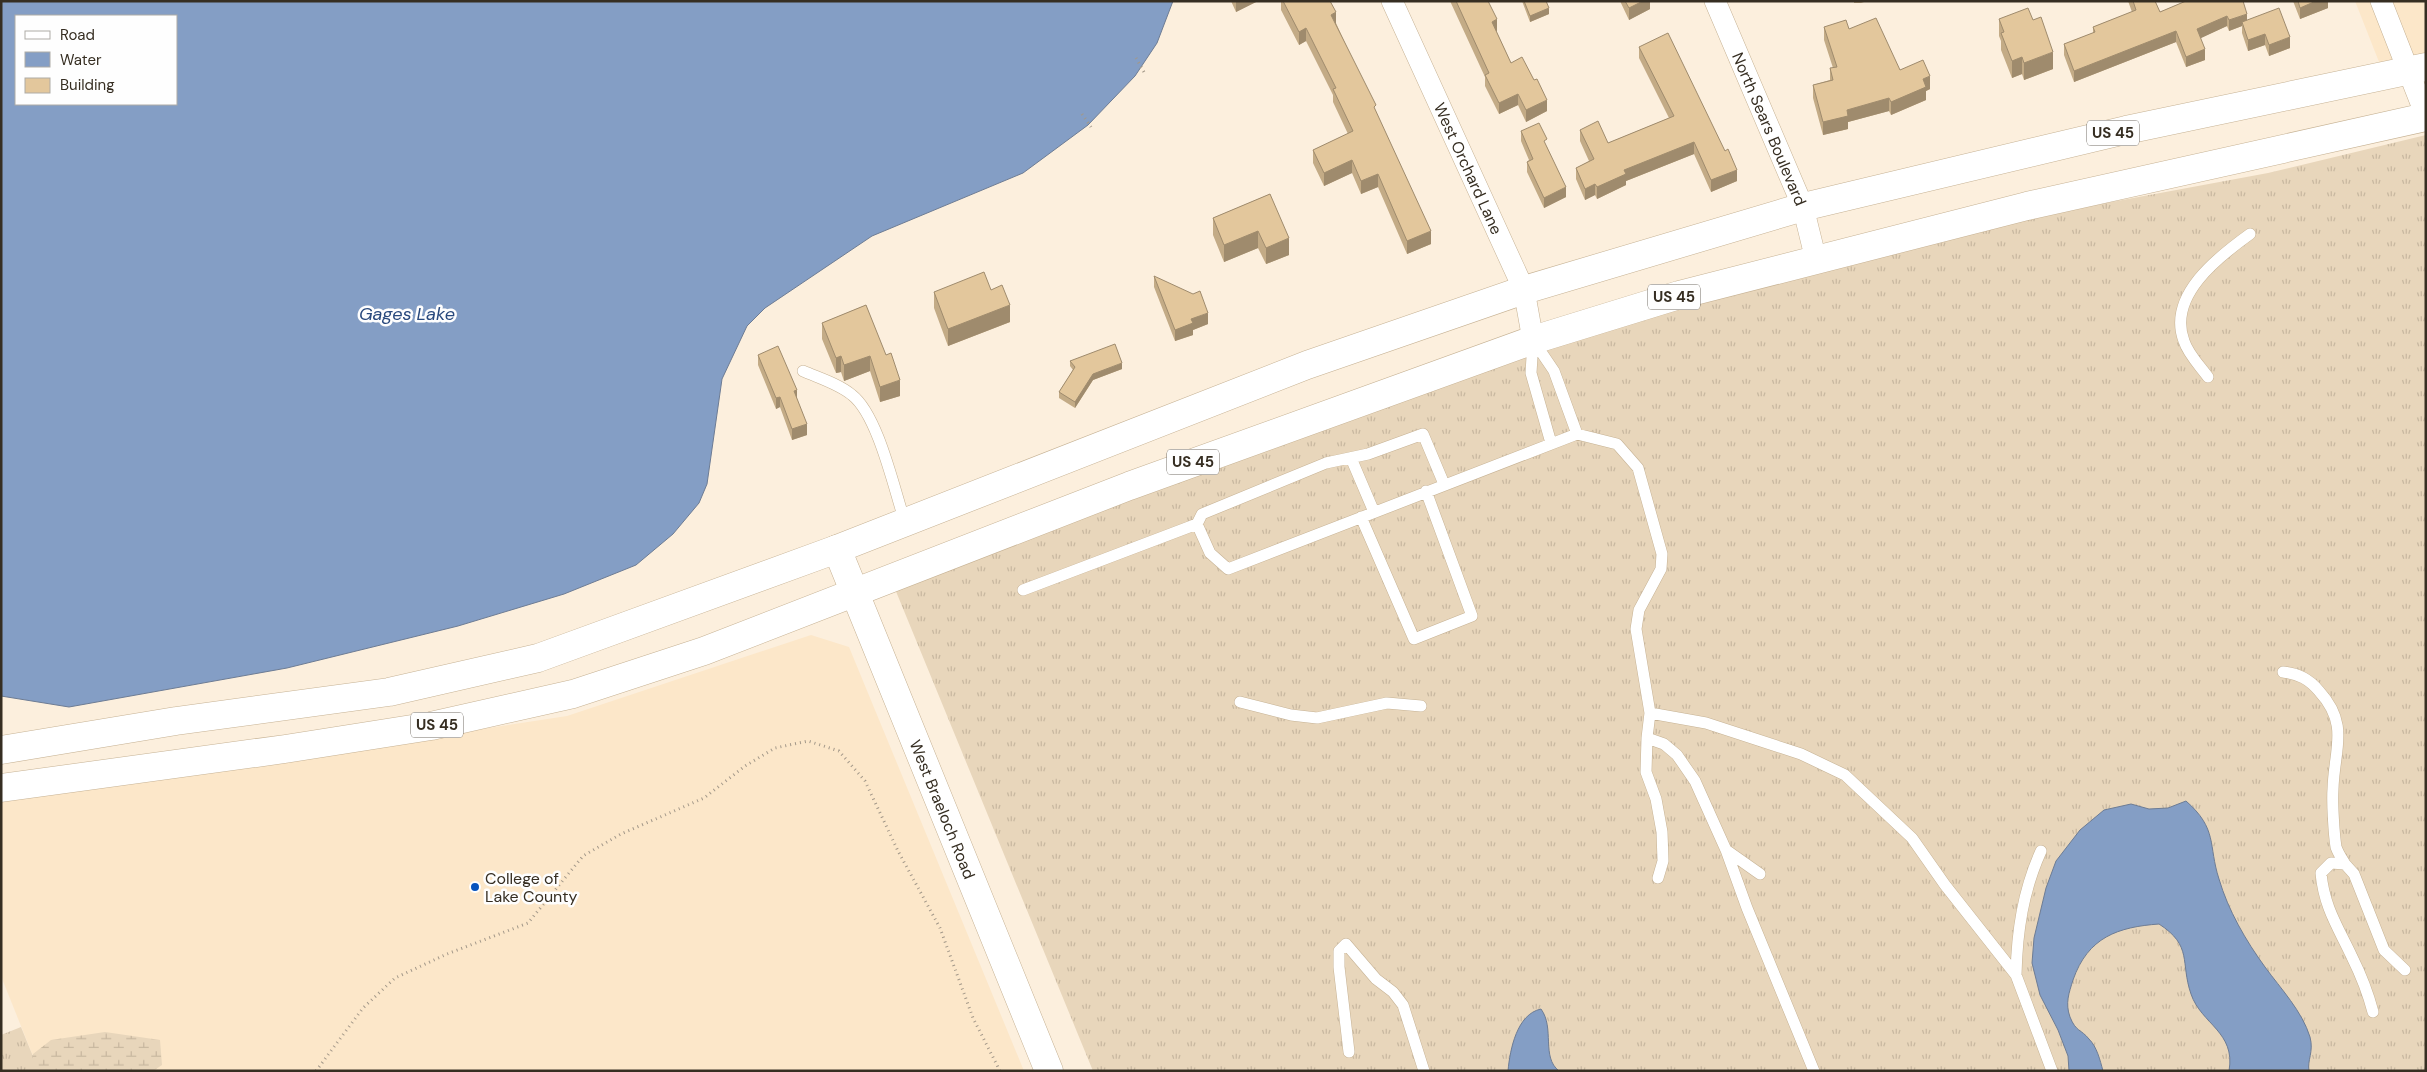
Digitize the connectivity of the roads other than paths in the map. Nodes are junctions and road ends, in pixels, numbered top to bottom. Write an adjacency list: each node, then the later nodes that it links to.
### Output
1 (1392, 1): 9 (street, West Orchard Lane)
2 (1715, 1): 6 (street, North Sears Boulevard)
3 (2381, 1): 4 (street)
4 (2417, 69): 5 (street); 6 (main road, US 45)
5 (2426, 117): 8 (main road, US 45)
6 (1803, 207): 8 (street, North Sears Boulevard); 9 (main road, US 45)
7 (2250, 234): 12 (lane)
8 (1816, 260): 10 (main road, US 45)
9 (1524, 290): 10 (street, West Orchard Lane); 20 (main road, US 45)
10 (1533, 340): 13 (lane); 14 (lane); 24 (main road, US 45)
11 (803, 371): 20 (lane)
12 (2208, 377)
13 (1577, 434): 14 (lane); 28 (lane)
14 (1551, 443): 16 (lane)
15 (1351, 458): 16 (lane); 18 (lane); 21 (lane)
16 (1444, 484): 17 (lane)
17 (1426, 491): 18 (lane); 19 (lane)
18 (1374, 512): 19 (lane)
19 (1361, 517): 21 (lane)
20 (905, 522): 22 (main road, US 45)
21 (1197, 524): 23 (lane)
22 (837, 549): 24 (main road, West Braeloch Road); 30 (main road, US 45)
23 (1023, 590)
24 (855, 593): 31 (main road, US 45); 41 (main road, West Braeloch Road)
25 (2283, 672): 34 (lane)
26 (1240, 702): 27 (lane)
27 (1421, 706)
28 (1650, 713): 29 (lane); 38 (lane)
29 (1647, 738): 32 (lane); 36 (lane)
30 (1, 750)
31 (1, 788)
32 (1726, 850): 35 (lane); 43 (lane)
33 (2041, 851): 38 (lane)
34 (2345, 864): 37 (lane); 39 (lane)
35 (1760, 874)
36 (1658, 878)
37 (2405, 970)
38 (2016, 974): 44 (lane)
39 (2373, 1012)
40 (1349, 1052): 42 (lane)
41 (1049, 1071)
42 (1424, 1071)
43 (1814, 1071)
44 (2052, 1071)

